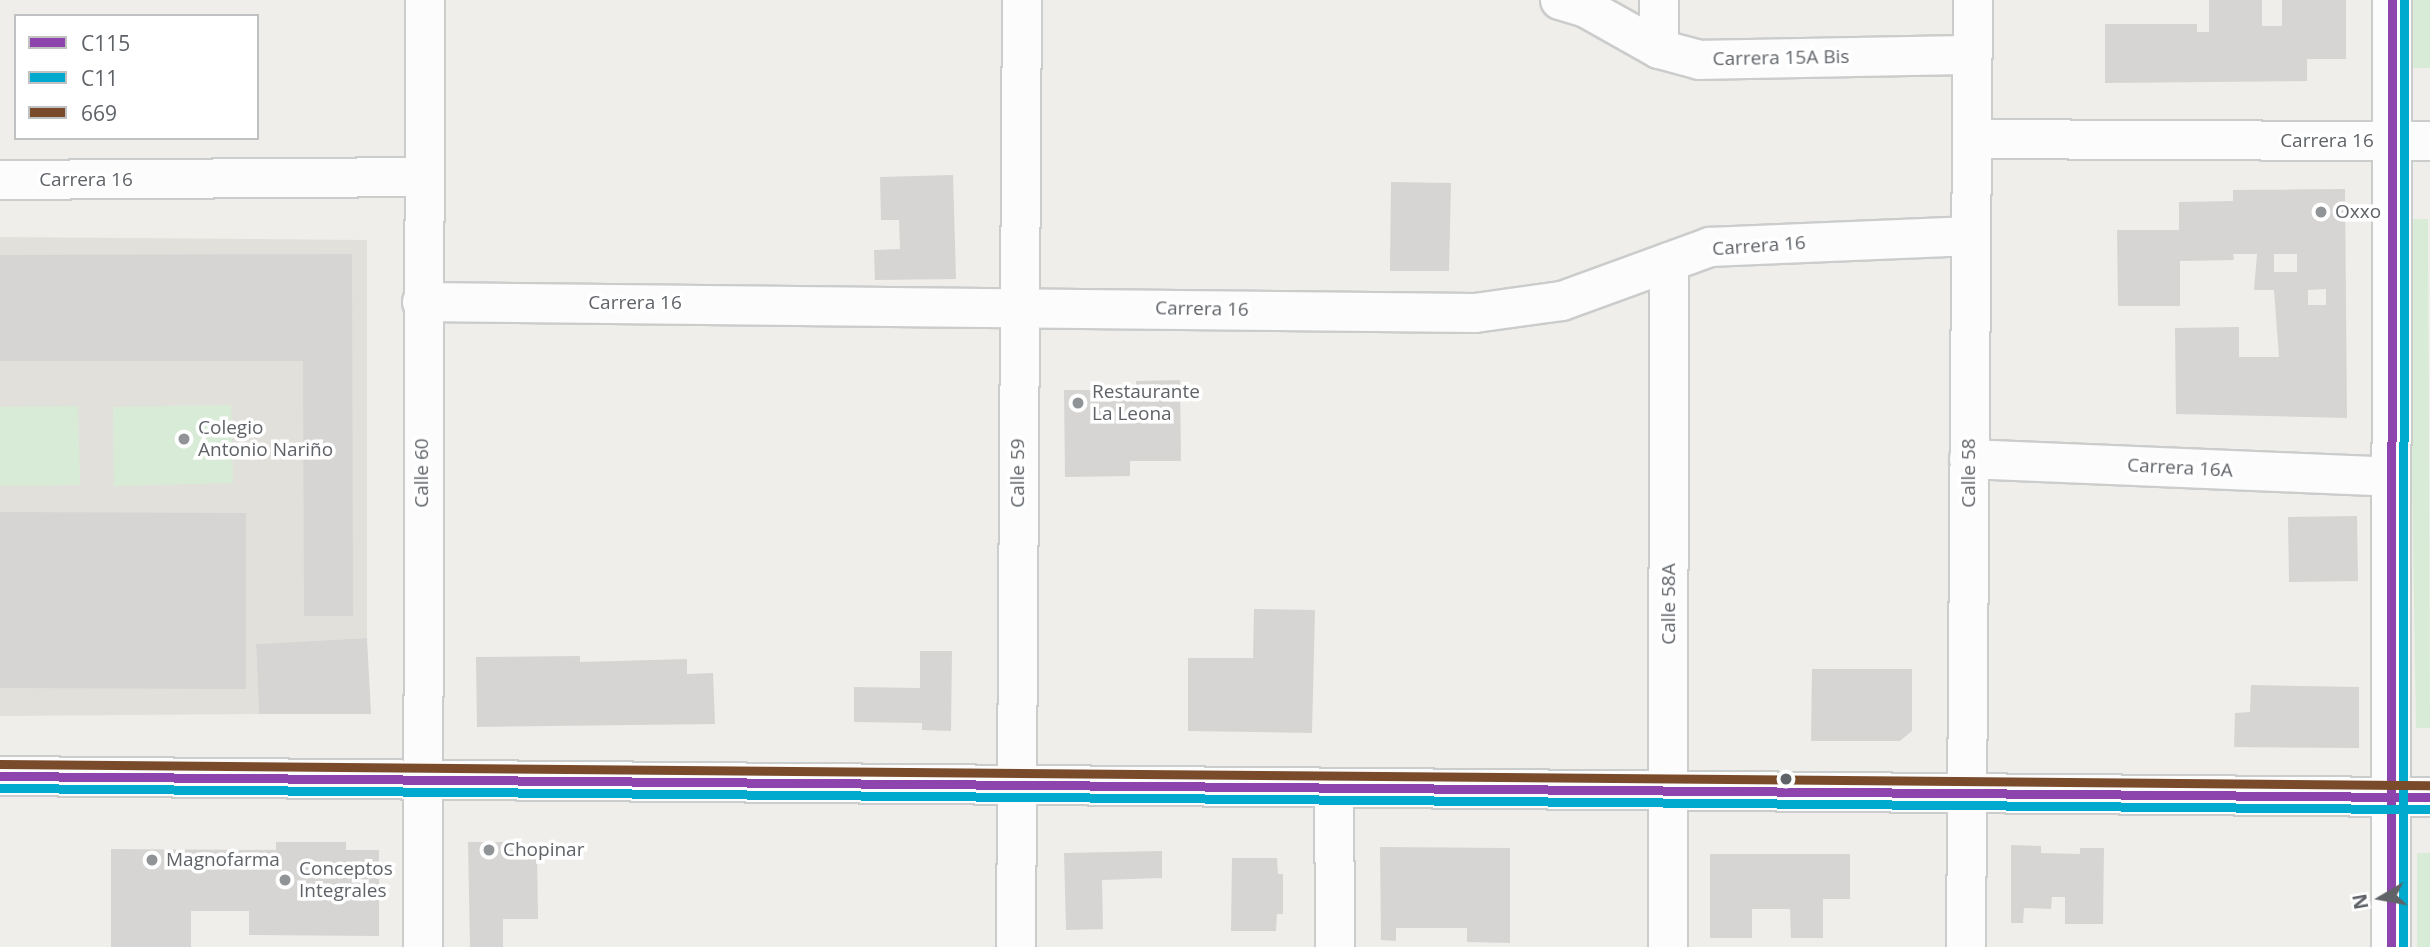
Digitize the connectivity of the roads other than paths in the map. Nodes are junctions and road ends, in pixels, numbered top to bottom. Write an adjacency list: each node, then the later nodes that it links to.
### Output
1 (425, 0): 12 (street, Calle 60)
2 (1022, 0): 17 (street, Calle 59)
3 (1560, 0): 7 (street, Carrera 15A Bis)
4 (1659, 0): 7 (street)
5 (1973, 0): 8 (street, Calle 58)
6 (2392, 0): 10 (street)
7 (1659, 48): 8 (street, Carrera 15A Bis)
8 (1972, 55): 9 (street, Calle 58)
9 (1972, 139): 10 (street, Carrera 16); 14 (street, Calle 58)
10 (2392, 141): 11 (street, Carrera 16); 19 (street)
11 (2430, 141)
12 (423, 177): 13 (street, Carrera 16); 16 (street, Calle 60)
13 (0, 180)
14 (1971, 236): 15 (street, Carrera 16); 18 (street, Calle 58)
15 (1669, 261): 17 (street, Carrera 16); 24 (street, Calle 58A)
16 (422, 302): 17 (street, Carrera 16); 21 (street, Calle 60)
17 (1019, 306): 22 (street, Calle 59)
18 (1969, 459): 19 (street, Carrera 16A); 25 (street, Calle 58)
19 (2391, 477): 26 (street)
20 (0, 776): 21 (street)
21 (423, 782): 22 (street); 28 (street, Calle 60)
22 (1017, 786): 23 (street); 29 (street, Calle 59)
23 (1334, 789): 24 (street); 30 (street)
24 (1669, 791): 25 (street); 31 (street, Calle 58A)
25 (1967, 794): 26 (street); 32 (street, Calle 58)
26 (2391, 797): 27 (street); 33 (street)
27 (2430, 797)
28 (423, 947)
29 (1016, 947)
30 (1335, 947)
31 (1668, 947)
32 (1966, 947)
33 (2391, 947)

